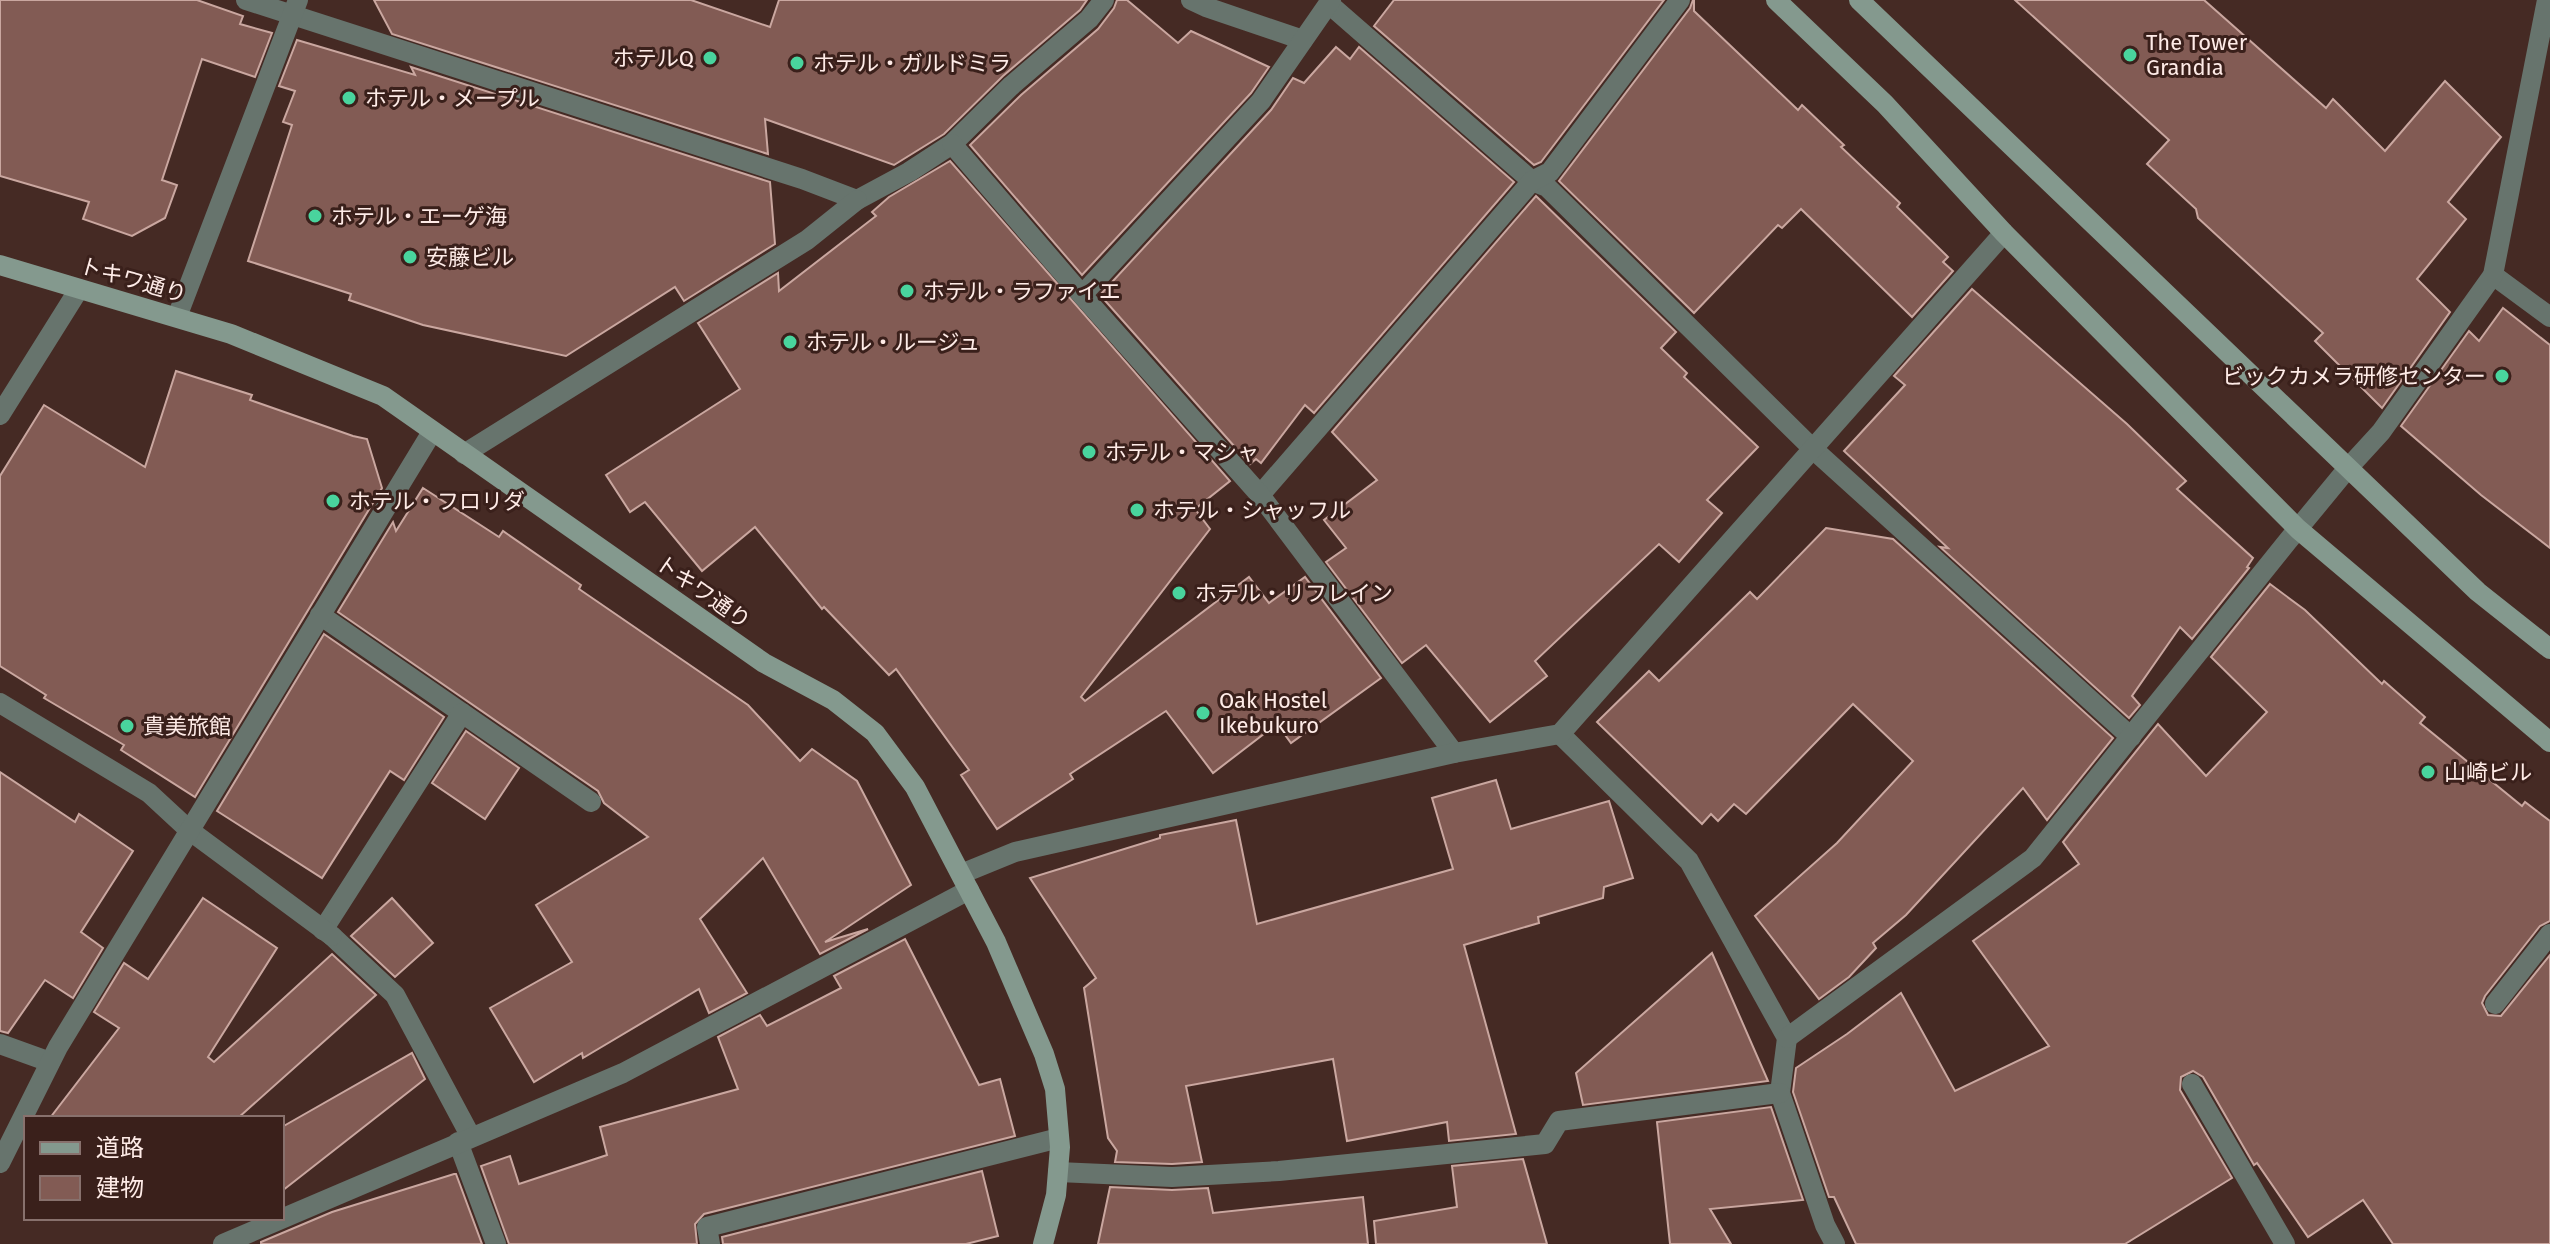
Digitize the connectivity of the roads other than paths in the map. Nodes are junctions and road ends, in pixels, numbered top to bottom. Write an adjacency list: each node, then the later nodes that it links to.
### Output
1 (246, 0): 9 (street)
2 (1104, 0): 11 (street)
3 (1191, 0): 10 (street)
4 (1680, 0): 12 (street)
5 (1776, 0): 14 (street)
6 (1859, 0): 25 (street)
7 (2547, 0): 16 (street)
8 (1330, 2): 10 (street); 12 (street)
9 (296, 8): 13 (street); 19 (street)
10 (1303, 40): 18 (street)
11 (952, 144): 13 (street); 18 (street)
12 (1532, 181): 23 (street); 26 (street)
13 (857, 200): 24 (street)
14 (2004, 233): 23 (street); 27 (street)
15 (0, 265): 17 (street, トキワ通り)
16 (2493, 275): 20 (street); 25 (street)
17 (79, 289): 19 (street, トキワ通り); 21 (street)
18 (1082, 295): 26 (street)
19 (177, 317): 22 (street, トキワ通り)
20 (2550, 317)
21 (0, 415)
22 (432, 432): 24 (street, トキワ通り); 28 (street)
23 (1813, 449): 32 (street); 33 (street)
24 (464, 454): 38 (street, トキワ通り)
25 (2348, 468): 27 (street); 29 (street)
26 (1260, 495): 35 (street)
27 (2298, 529): 33 (street); 34 (street)
28 (320, 615): 31 (street); 37 (street)
29 (2550, 649)
30 (0, 703): 37 (street)
31 (462, 713): 36 (street); 39 (street)
32 (1560, 734): 35 (street); 42 (street)
33 (2131, 737): 42 (street)
34 (2550, 742)
35 (1454, 753): 38 (street)
36 (591, 802)
37 (189, 830): 39 (street); 44 (street)
38 (965, 882): 47 (street, トキワ通り); 48 (street)
39 (327, 933): 48 (street)
40 (2550, 934): 41 (street)
41 (2495, 1004)
42 (1787, 1038): 46 (street)
43 (0, 1044): 44 (street)
44 (50, 1062): 49 (street)
45 (2192, 1084): 58 (street)
46 (1780, 1093): 50 (street); 57 (street)
47 (1059, 1138): 50 (street, トキワ通り); 55 (street)
48 (464, 1139): 51 (street); 54 (street)
49 (0, 1163)
50 (1058, 1172): 56 (street, トキワ通り)
51 (284, 1217)
52 (278, 1220): 53 (street)
53 (223, 1244)
54 (496, 1244)
55 (710, 1244)
56 (1043, 1244)
57 (1835, 1244)
58 (2285, 1244)

